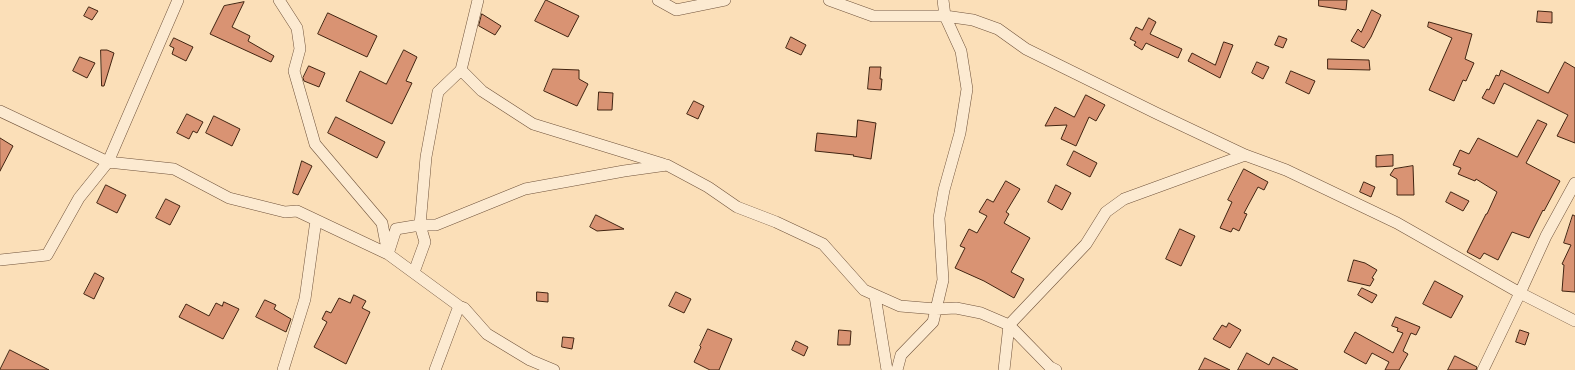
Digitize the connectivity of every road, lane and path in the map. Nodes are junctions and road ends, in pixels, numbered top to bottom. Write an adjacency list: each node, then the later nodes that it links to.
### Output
1 (178, 0): 12 (street)
2 (279, 0): 17 (street)
3 (478, 0): 9 (street)
4 (658, 0): 5 (street)
5 (725, 0)
6 (829, 0): 8 (street)
7 (943, 0): 8 (street)
8 (945, 16): 11 (street); 23 (street)
9 (461, 70): 13 (street); 16 (street)
10 (0, 111): 12 (street)
11 (1245, 155): 20 (street); 25 (street)
12 (108, 162): 15 (street); 18 (street)
13 (667, 165): 16 (street); 21 (street)
14 (1575, 183): 20 (street)
15 (316, 220): 17 (street); 26 (street)
16 (420, 225): 17 (street); 19 (street)
17 (388, 254): 19 (street)
18 (0, 260)
19 (414, 272): 22 (street)
20 (1520, 293): 24 (street); 33 (street)
21 (875, 296): 23 (street); 29 (street)
22 (459, 306): 27 (street); 28 (street)
23 (936, 309): 25 (street); 30 (street)
24 (1575, 321)
25 (1009, 325): 31 (street); 32 (street)
26 (283, 370)
27 (435, 370)
28 (554, 370)
29 (887, 370)
30 (897, 370)
31 (1004, 370)
32 (1056, 370)
33 (1483, 370)

